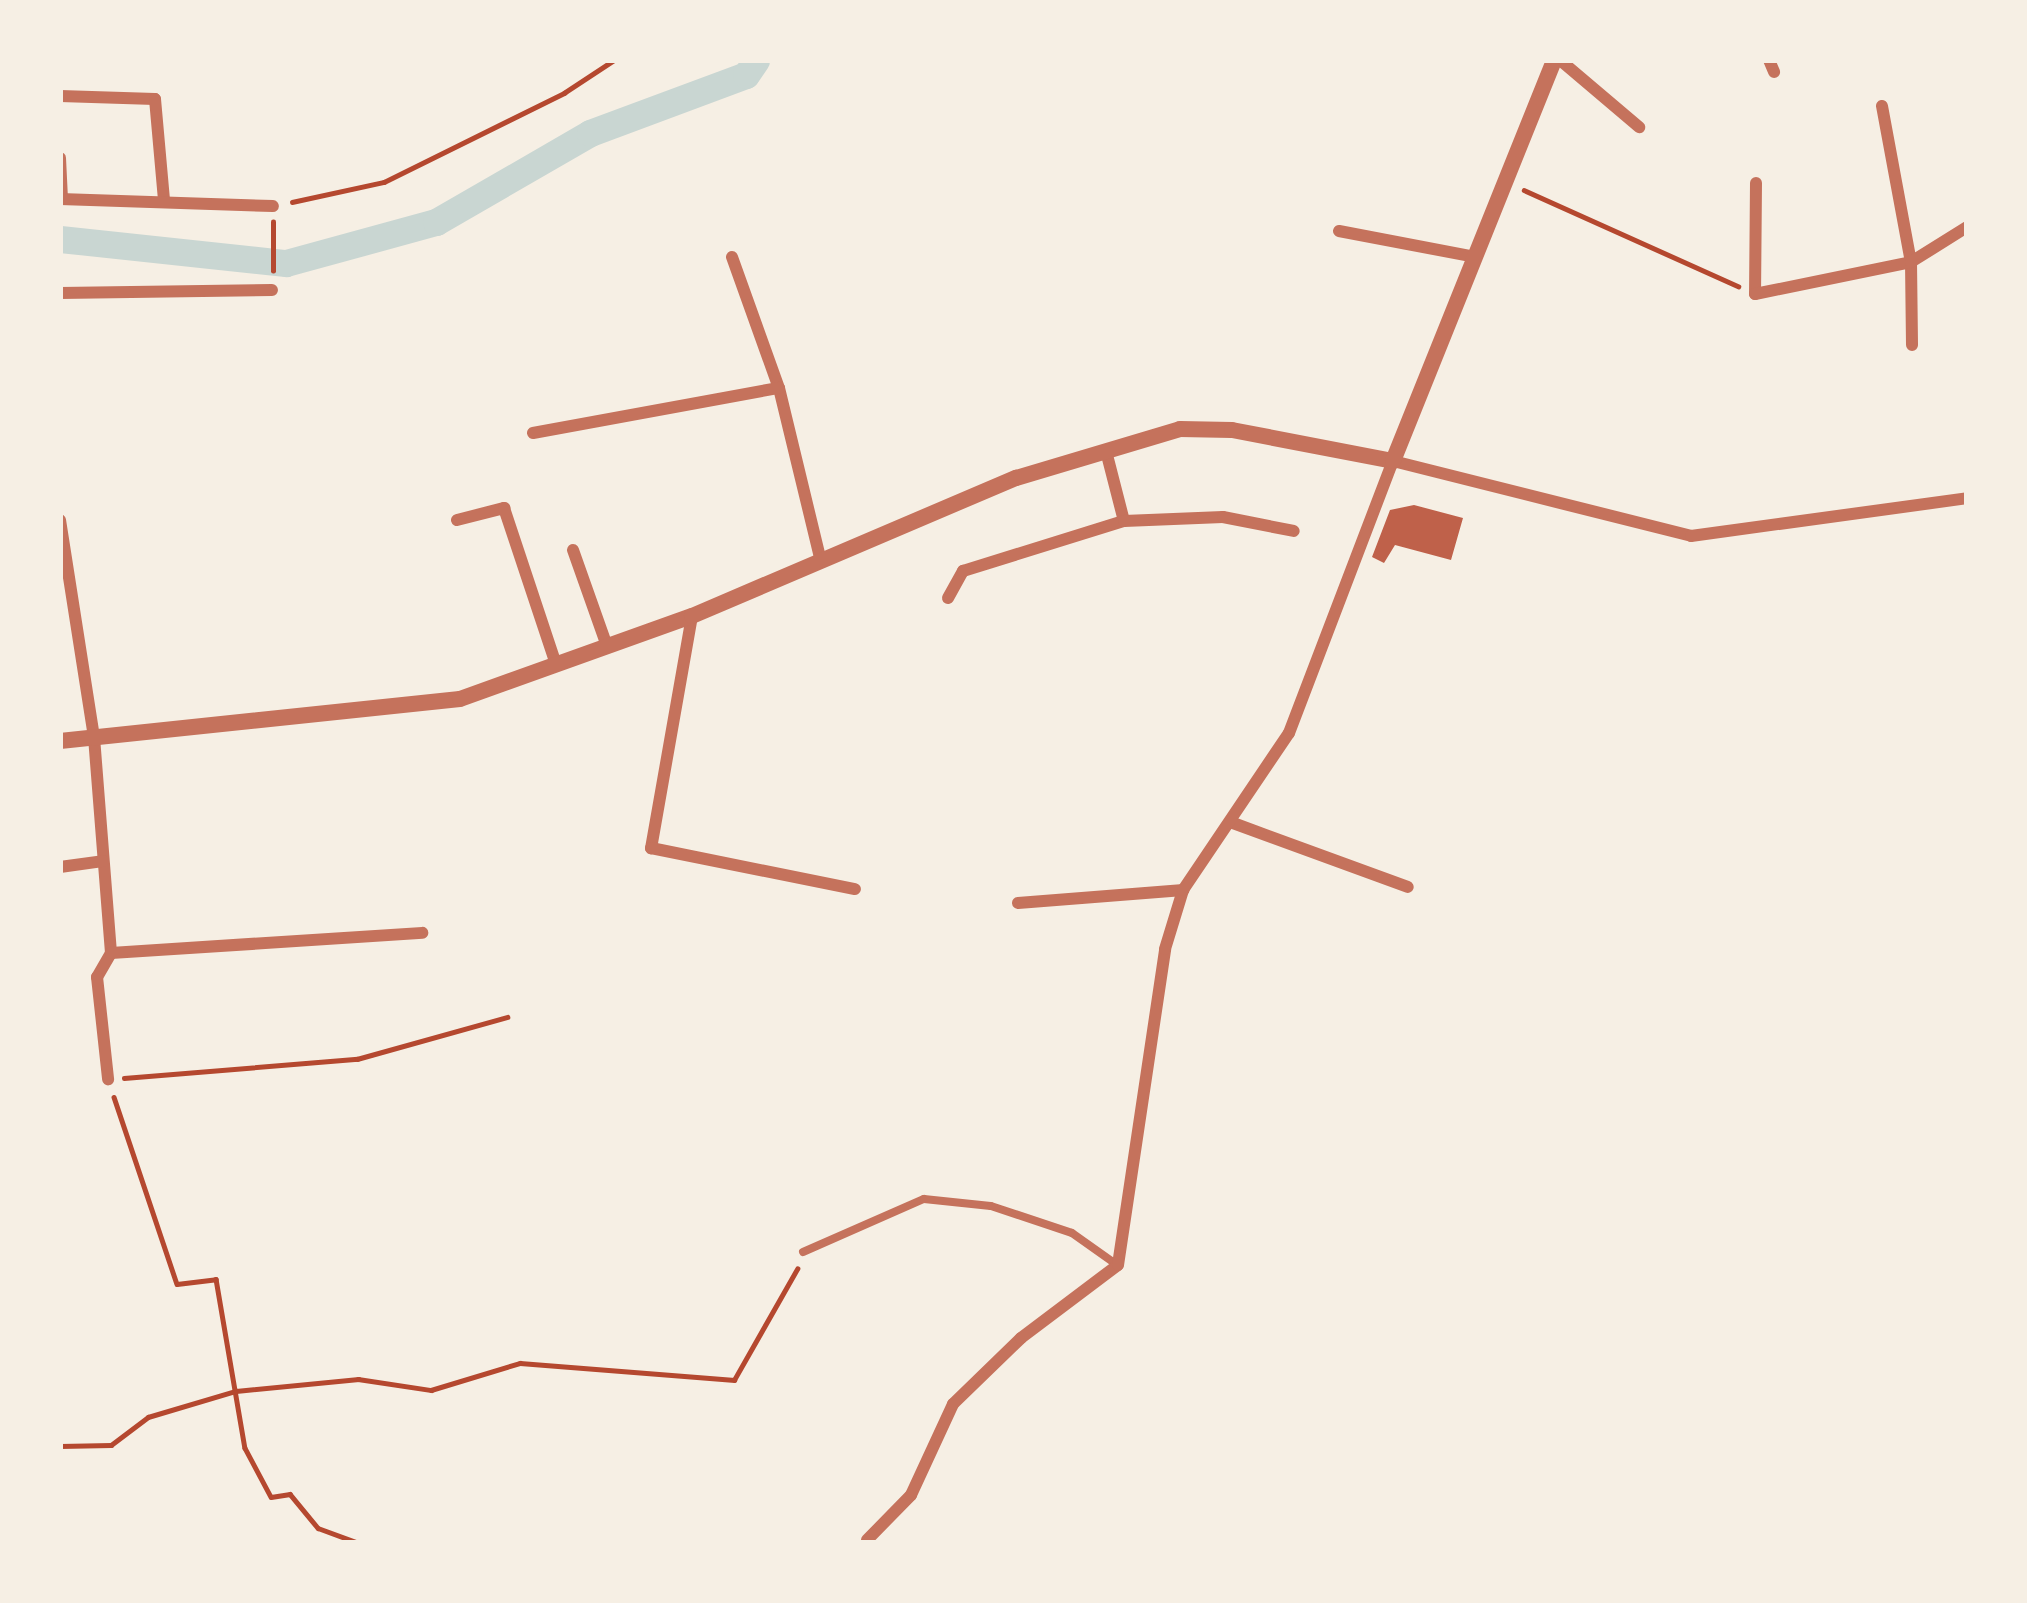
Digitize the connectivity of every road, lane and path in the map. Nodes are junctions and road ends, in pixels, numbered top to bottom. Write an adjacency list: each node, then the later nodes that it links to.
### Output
1 (614, 60): 11 (path)
2 (1557, 60): 5 (street); 7 (street)
3 (60, 96): 10 (street)
4 (1882, 106): 16 (street)
5 (1640, 127)
6 (60, 158): 9 (street)
7 (1502, 180): 14 (street); 19 (path)
8 (1756, 183): 19 (street)
9 (61, 199): 10 (street)
10 (164, 200): 11 (street)
11 (273, 206): 17 (path)
12 (1967, 227): 16 (street)
13 (1339, 231): 14 (street)
14 (1470, 256): 24 (street)
15 (732, 257): 21 (street)
16 (1912, 262): 19 (street); 20 (street)
17 (272, 284): 18 (street)
18 (60, 292)
19 (1755, 294)
20 (1912, 345)
21 (779, 388): 22 (street); 31 (street)
22 (533, 433)
23 (1106, 451): 24 (street); 28 (street); 31 (street)
24 (1393, 460): 25 (street); 38 (street)
25 (1967, 498)
26 (60, 520): 36 (street)
27 (457, 520): 35 (street)
28 (1124, 521): 29 (street); 32 (street)
29 (1294, 531)
30 (573, 550): 34 (street)
31 (821, 561): 33 (street)
32 (948, 598)
33 (692, 616): 34 (street); 42 (street)
34 (607, 646): 35 (street)
35 (556, 664): 36 (street)
36 (94, 737): 37 (street); 39 (street)
37 (60, 741)
38 (1233, 823): 41 (street); 43 (street)
39 (104, 861): 40 (street); 46 (street)
40 (60, 867)
41 (1408, 887)
42 (855, 889)
43 (1183, 890): 44 (street); 50 (street)
44 (1018, 903)
45 (422, 933): 46 (street)
46 (111, 953): 48 (street)
47 (507, 1017): 48 (path)
48 (107, 1079): 51 (path)
49 (803, 1252): 50 (lane); 51 (path)
50 (1118, 1265): 53 (street)
51 (236, 1391): 52 (path); 54 (path)
52 (60, 1446)
53 (866, 1542)
54 (358, 1543)

